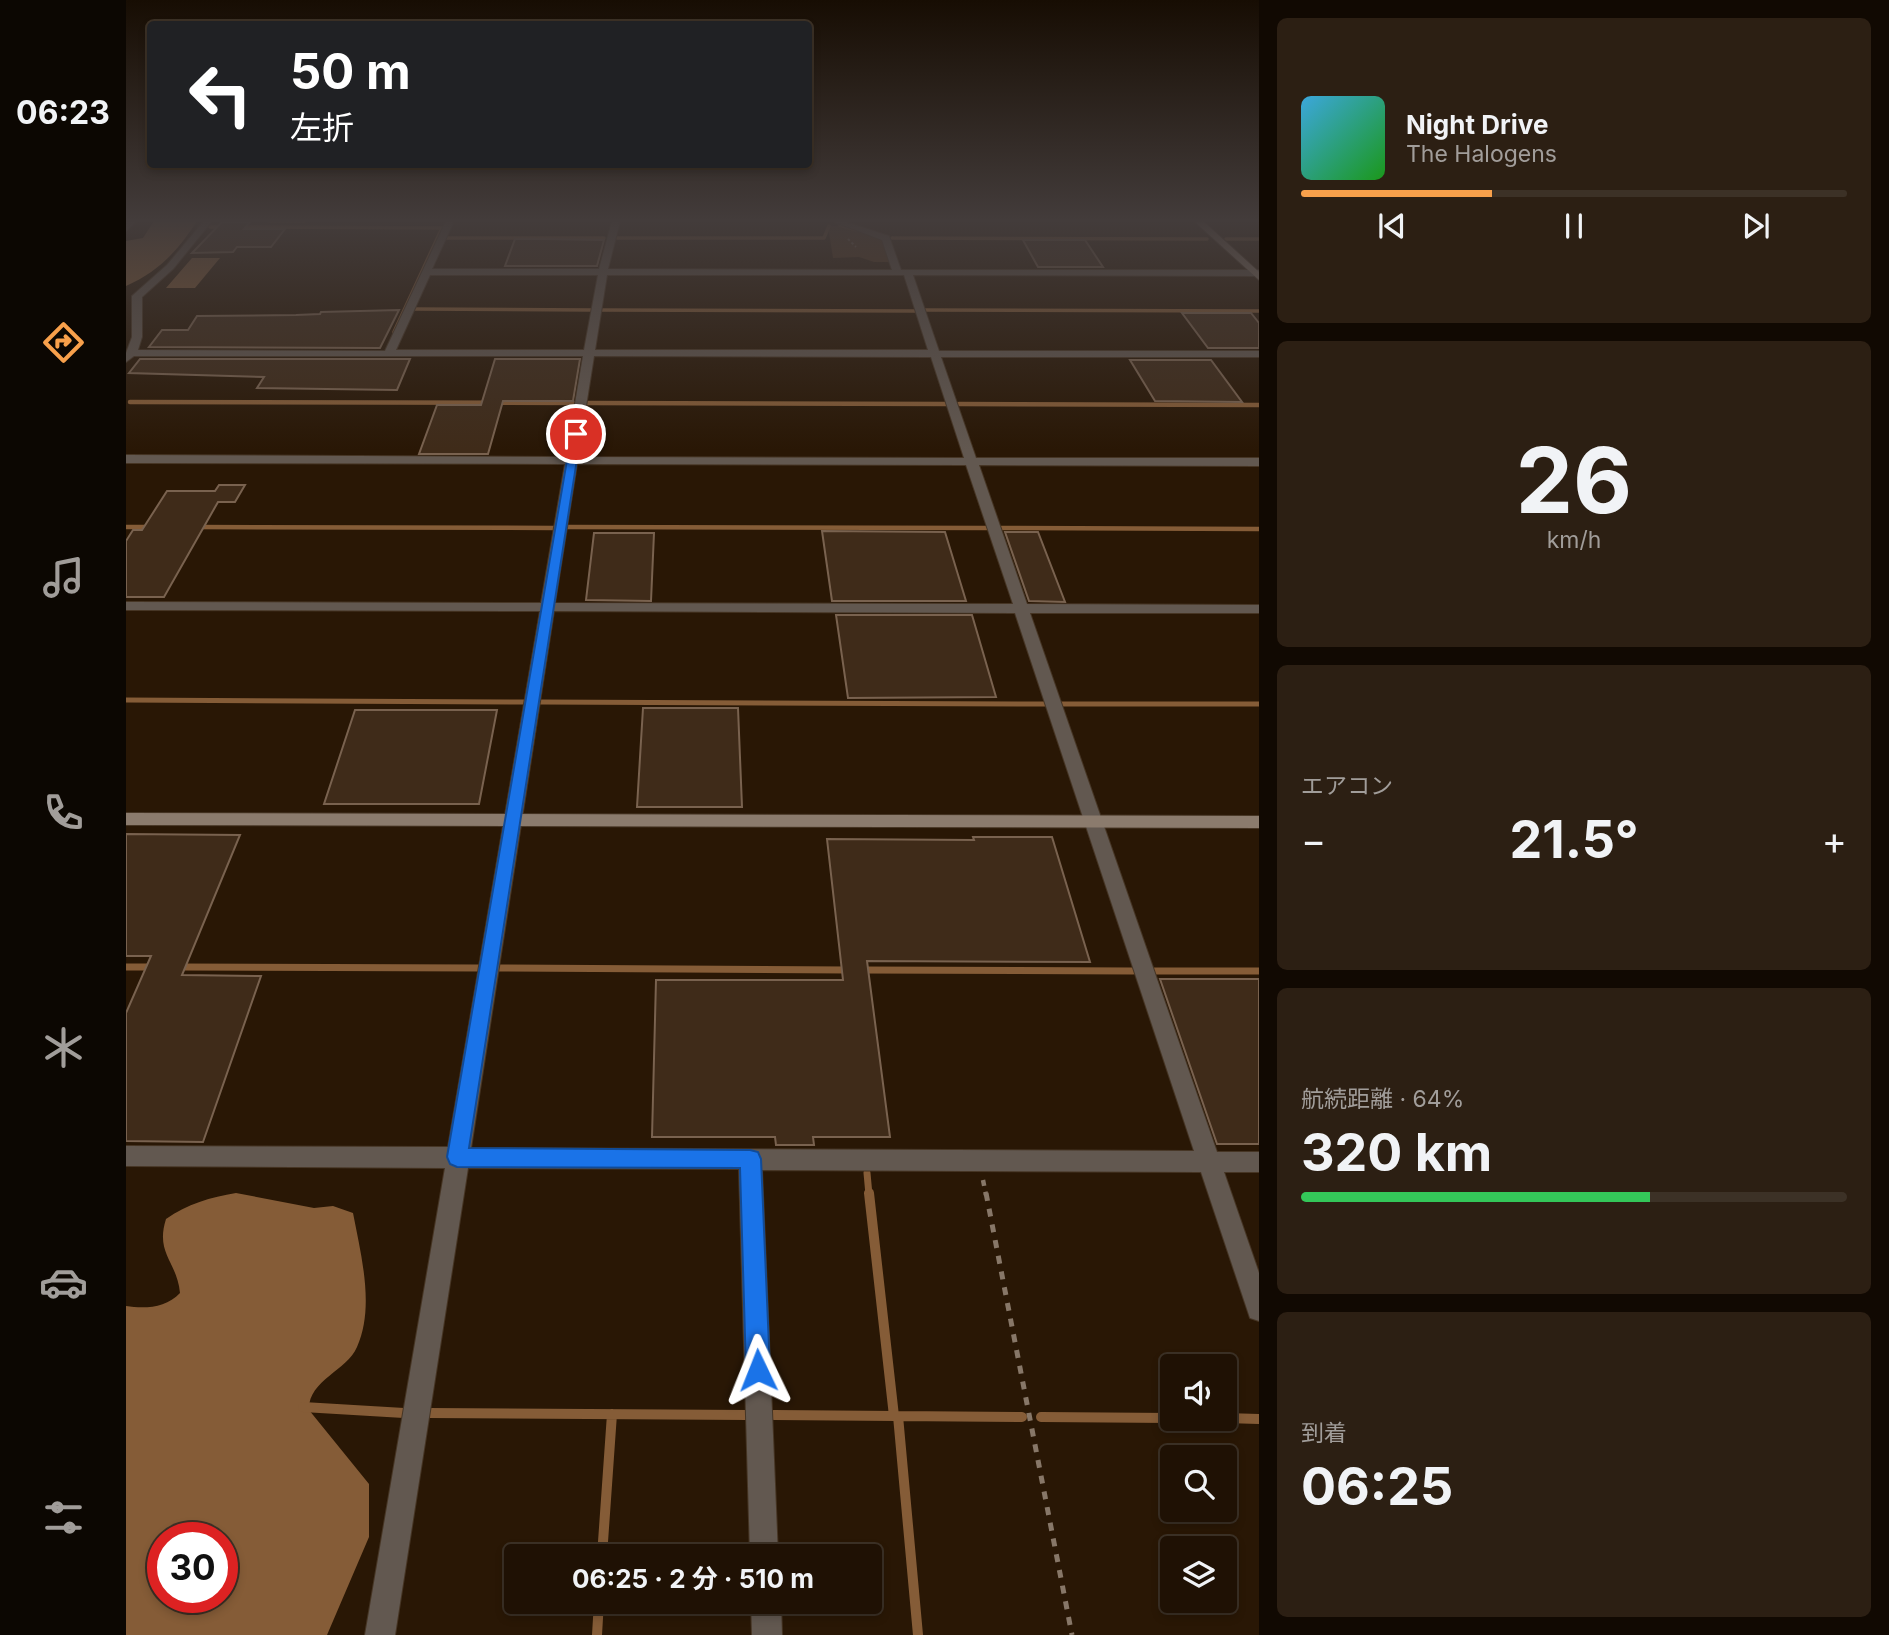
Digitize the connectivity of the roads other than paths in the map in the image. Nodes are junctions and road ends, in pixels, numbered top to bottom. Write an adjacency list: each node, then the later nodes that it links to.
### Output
1 (137, 297): 9 (street)
2 (416, 297): 5 (street)
3 (599, 297): 6 (street)
4 (912, 297): 7 (street)
5 (390, 353): 6 (street); 9 (street)
6 (589, 353): 7 (street); 11 (street)
7 (935, 354): 8 (street); 12 (street)
8 (1259, 354)
9 (129, 356)
10 (126, 459): 11 (street)
11 (572, 460): 12 (street); 15 (street)
12 (972, 461): 13 (street); 16 (street)
13 (1259, 462)
14 (126, 607): 15 (street)
15 (547, 607): 16 (street); 19 (street)
16 (1022, 608): 17 (street); 20 (street)
17 (1259, 609)
18 (126, 819): 19 (street)
19 (513, 820): 20 (street); 23 (street)
20 (1094, 822): 21 (street); 25 (street)
21 (1259, 822)
22 (126, 1156): 23 (street)
23 (457, 1157): 24 (street); 30 (street)
24 (750, 1159): 25 (street); 28 (street)
25 (1207, 1162): 26 (street); 27 (street)
26 (1259, 1162)
27 (1259, 1310)
28 (764, 1544)
29 (766, 1614): 31 (street)
30 (380, 1635)
31 (767, 1635)

